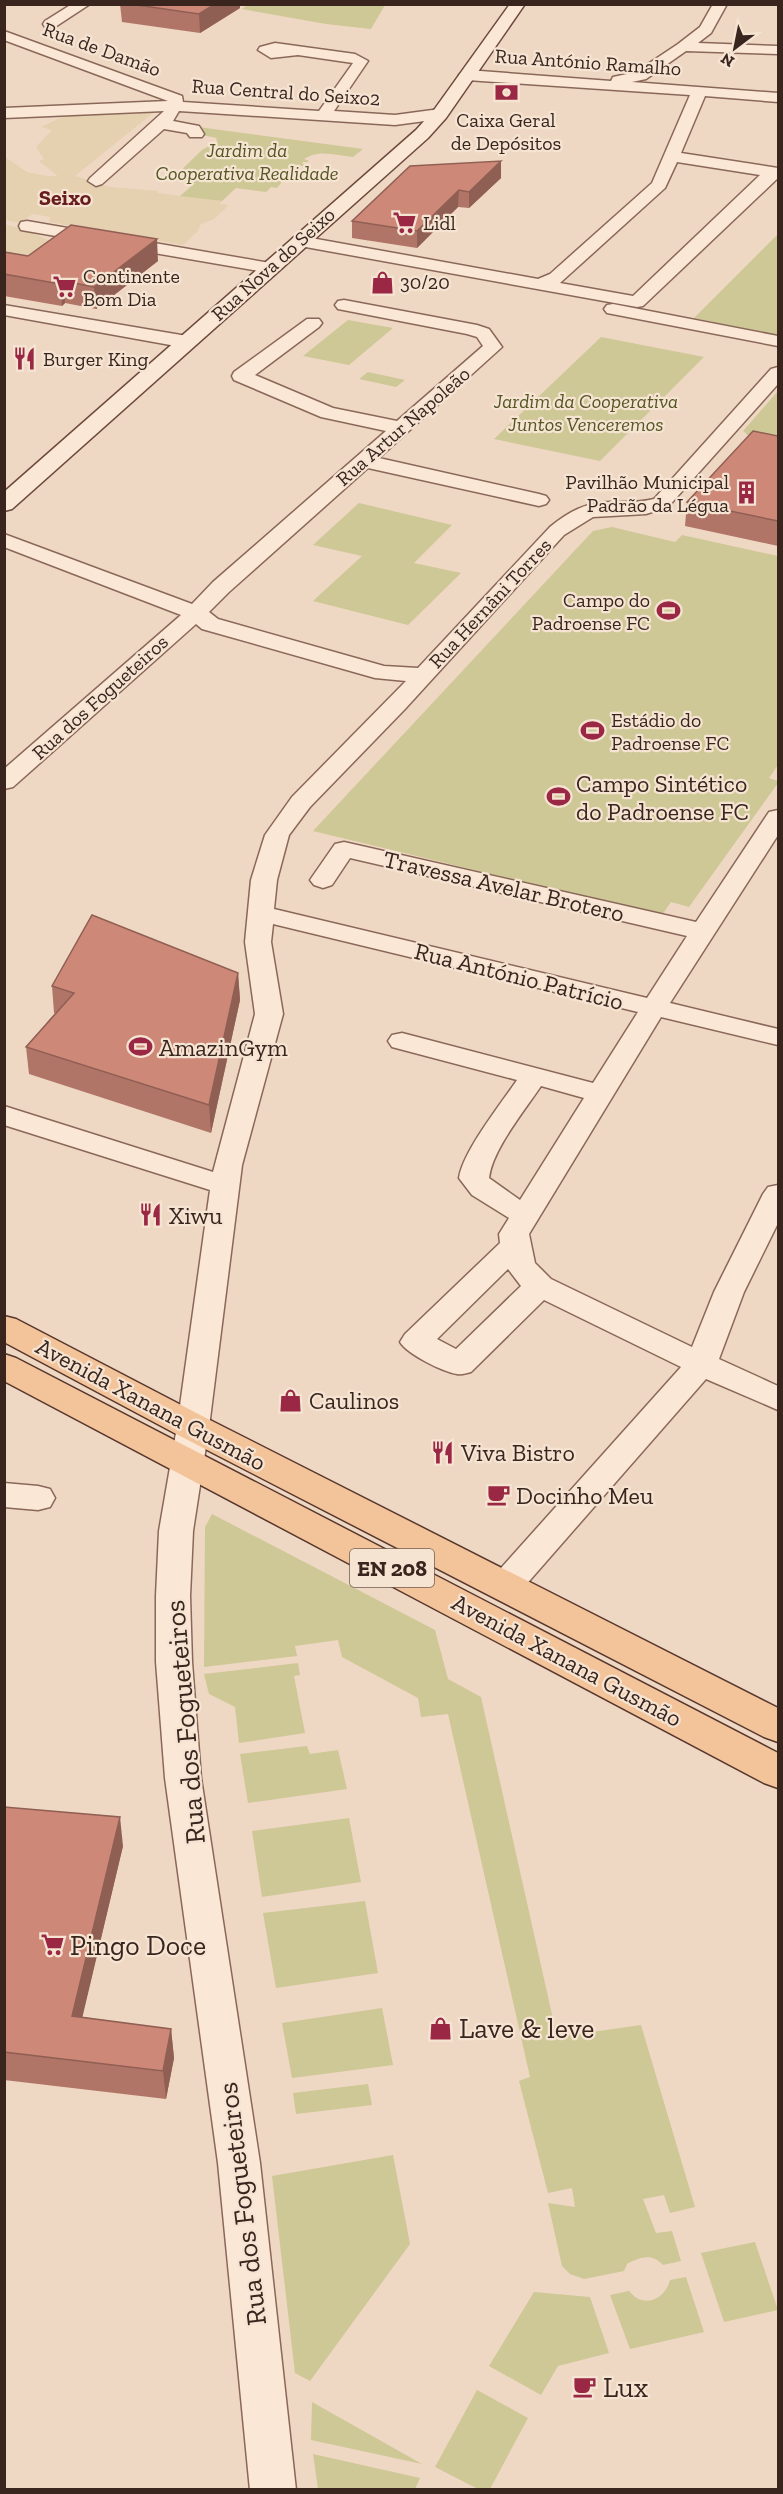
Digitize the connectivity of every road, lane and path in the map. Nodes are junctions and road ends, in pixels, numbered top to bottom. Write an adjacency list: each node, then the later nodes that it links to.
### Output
1 (83, 4): 4 (street)
2 (518, 4): 9 (main road, Rua Nova do Seixo)
3 (720, 4): 6 (street)
4 (50, 24)
5 (4, 35): 15 (street, Rua de Damão)
6 (683, 47): 7 (street); 10 (street)
7 (778, 50)
8 (298, 51): 16 (street)
9 (467, 75): 10 (street, Rua António Ramalho); 14 (main road, Rua Nova do Seixo)
10 (647, 81): 11 (street, Rua António Ramalho)
11 (700, 91): 12 (street, Rua António Ramalho); 21 (street)
12 (778, 96)
13 (4, 113): 15 (street)
14 (440, 114): 17 (street, Rua Central do Seixo2); 19 (main road, Rua Nova do Seixo)
15 (168, 116): 16 (street, Rua Central do Seixo2); 18 (street); 23 (street)
16 (323, 116): 17 (street, Rua Central do Seixo2)
17 (395, 120): 19 (street, Rua Central do Seixo2)
18 (196, 134)
19 (422, 134): 25 (main road, Rua Nova do Seixo)
20 (733, 153): 22 (street)
21 (671, 156): 22 (street); 27 (street)
22 (777, 169): 27 (street)
23 (96, 181)
24 (27, 226): 26 (street)
25 (300, 241): 26 (main road, Rua Nova do Seixo); 27 (street)
26 (270, 268): 33 (main road, Rua Nova do Seixo)
27 (540, 284)
28 (581, 302): 32 (street)
29 (344, 305): 35 (street, Rua Artur Napoleão)
30 (4, 310): 33 (street)
31 (313, 323): 35 (street)
32 (778, 341)
33 (187, 342): 40 (main road, Rua Nova do Seixo)
34 (778, 373): 36 (street, Rua Hernâni Torres)
35 (401, 428): 38 (street, Rua Artur Napoleão)
36 (720, 437): 37 (street); 44 (street, Rua Hernâni Torres)
37 (744, 442)
38 (364, 461): 39 (street); 42 (street, Rua Artur Napoleão)
39 (539, 500)
40 (4, 504)
41 (4, 540): 42 (street)
42 (196, 613): 43 (street); 46 (street, Rua dos Fogueteiros)
43 (383, 673): 44 (street); 45 (street)
44 (424, 675): 45 (street, Rua Hernâni Torres)
45 (396, 704): 49 (street, Rua Hernâni Torres)
46 (4, 782)
47 (778, 817): 50 (street)
48 (323, 880): 50 (street, Travessa Avelar Brotero)
49 (260, 913): 51 (street, Rua António Patrício); 57 (street, Rua dos Fogueteiros)
50 (701, 931): 51 (street)
51 (652, 1008): 52 (street, Rua António Patrício); 55 (street)
52 (778, 1037)
53 (402, 1041): 54 (street)
54 (534, 1076): 55 (street); 59 (street)
55 (602, 1094): 59 (street)
56 (4, 1114): 57 (street)
57 (227, 1186): 66 (street, Rua dos Fogueteiros)
58 (778, 1194): 63 (street)
59 (526, 1215): 60 (street)
60 (515, 1245): 61 (street); 61 (street)
61 (540, 1286): 63 (street)
62 (4, 1327): 66 (main road, Avenida Xanana Gusmão / EN 208)
63 (701, 1364): 65 (street); 69 (street)
64 (4, 1366): 66 (main road, Avenida Xanana Gusmão / EN 208)
65 (778, 1399)
66 (190, 1445): 69 (main road, Avenida Xanana Gusmão / EN 208); 71 (main road, Avenida Xanana Gusmão / EN 208); 72 (street, Rua dos Fogueteiros)
67 (4, 1495): 68 (street)
68 (38, 1497)
69 (505, 1586): 70 (main road, Avenida Xanana Gusmão / EN 208)
70 (778, 1726)
71 (778, 1772)
72 (273, 2490)

